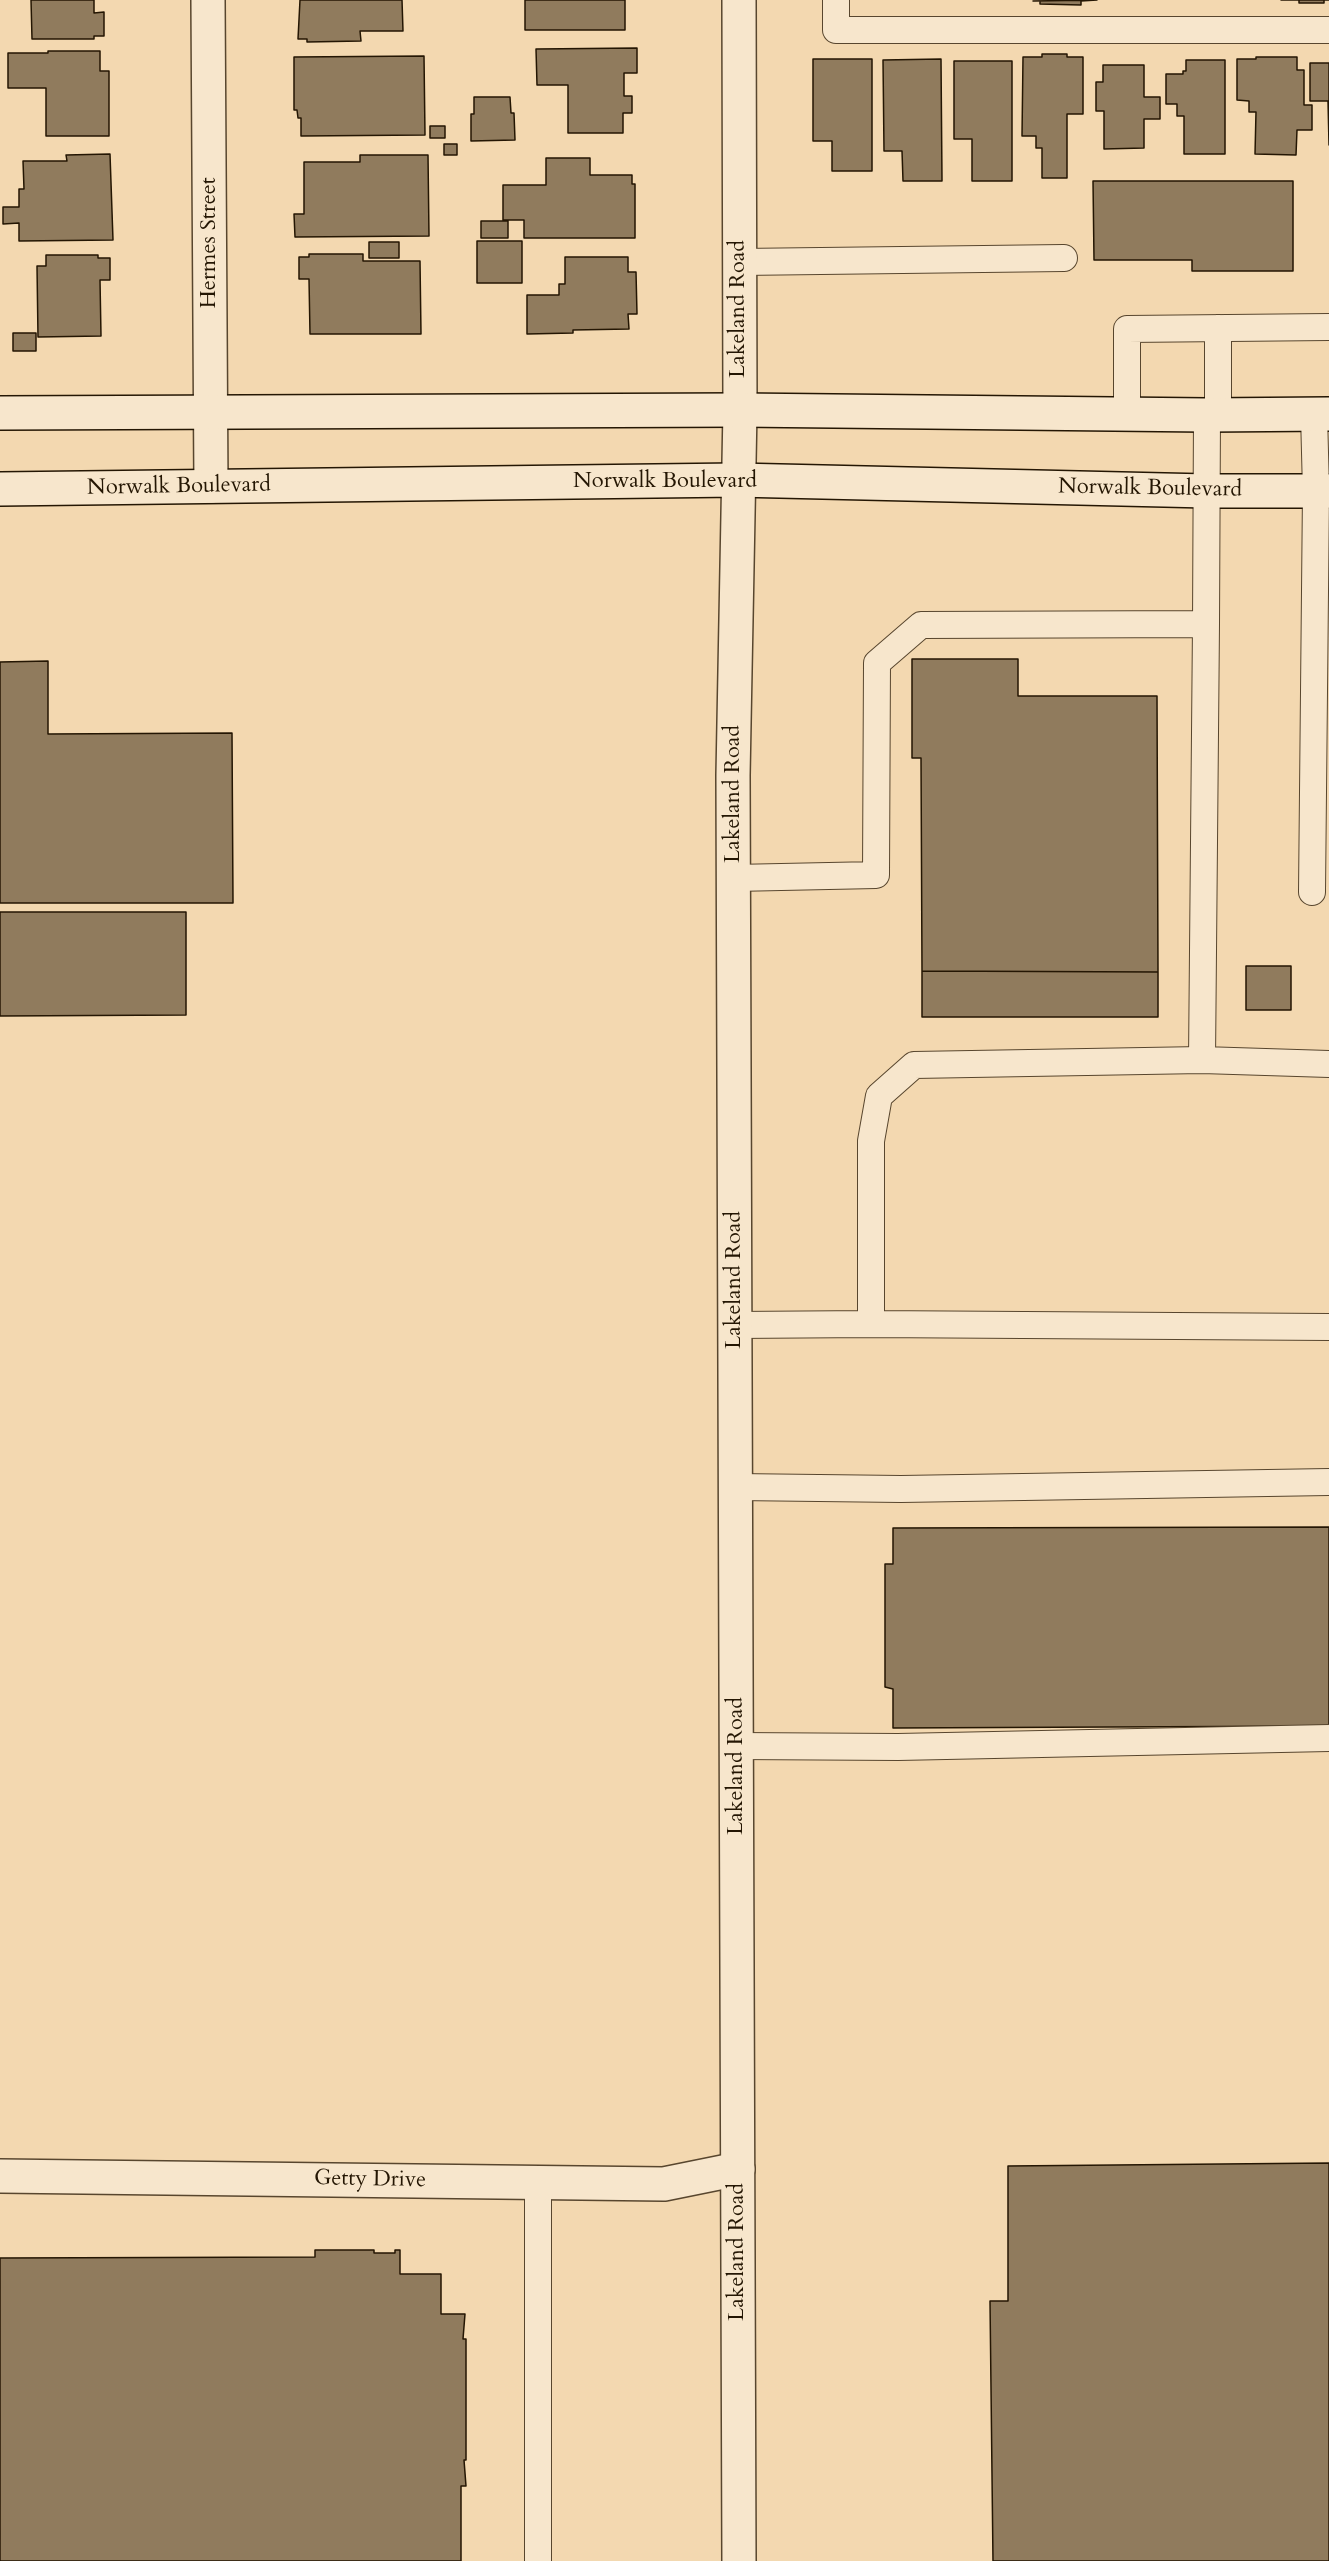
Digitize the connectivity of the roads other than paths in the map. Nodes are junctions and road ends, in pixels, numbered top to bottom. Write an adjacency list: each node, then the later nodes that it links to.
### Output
1 (208, 0): 11 (street, Hermes Street)
2 (739, 0): 6 (street, Lakeland Road)
3 (836, 0): 4 (lane)
4 (1329, 30)
5 (1064, 258): 6 (lane)
6 (740, 262): 9 (street, Lakeland Road)
7 (1329, 327): 8 (lane)
8 (1218, 328): 13 (lane); 14 (lane)
9 (740, 410): 11 (street); 13 (street); 15 (street, Lakeland Road)
10 (0, 413): 11 (street)
11 (210, 413): 16 (street, Hermes Street)
12 (1321, 414): 14 (street); 19 (lane)
13 (1127, 415): 14 (street)
14 (1213, 415): 18 (lane)
15 (737, 480): 16 (street, Norwalk Boulevard); 18 (street, Norwalk Boulevard); 21 (street, Lakeland Road)
16 (211, 486): 17 (street, Norwalk Boulevard)
17 (0, 489)
18 (1208, 491): 19 (street, Norwalk Boulevard); 20 (lane)
19 (1323, 491): 22 (lane)
20 (1206, 624): 21 (lane); 23 (lane)
21 (734, 878): 26 (street, Lakeland Road)
22 (1312, 892)
23 (1202, 1060): 24 (lane); 25 (lane)
24 (1329, 1064)
25 (872, 1324): 26 (lane); 27 (lane)
26 (735, 1325): 29 (street, Lakeland Road)
27 (1329, 1327)
28 (1329, 1482): 29 (lane)
29 (736, 1487): 31 (street, Lakeland Road)
30 (1329, 1738): 31 (lane)
31 (737, 1746): 32 (street, Lakeland Road)
32 (738, 2169): 34 (street, Getty Drive); 36 (street, Lakeland Road)
33 (0, 2176): 34 (street, Getty Drive)
34 (538, 2182): 35 (lane)
35 (538, 2561)
36 (739, 2561)

